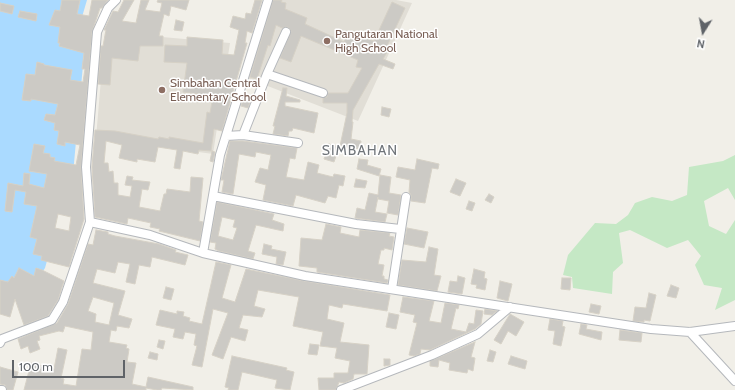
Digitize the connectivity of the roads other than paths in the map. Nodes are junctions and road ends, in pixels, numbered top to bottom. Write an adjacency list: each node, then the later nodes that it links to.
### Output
1 (116, 0): 11 (street)
2 (268, 0): 7 (street)
3 (286, 32): 4 (street)
4 (267, 74): 5 (street); 6 (street)
5 (323, 93)
6 (243, 135): 7 (street); 8 (street)
7 (226, 136): 9 (street)
8 (298, 143)
9 (213, 196): 12 (street); 13 (street)
10 (406, 197): 12 (street)
11 (90, 222): 13 (street); 18 (street)
12 (400, 229): 14 (street)
13 (203, 253): 14 (street)
14 (392, 289): 15 (street)
15 (510, 307): 17 (street); 20 (street)
16 (735, 326): 17 (street)
17 (690, 332): 19 (street)
18 (0, 343)
19 (735, 381)
20 (341, 390)

